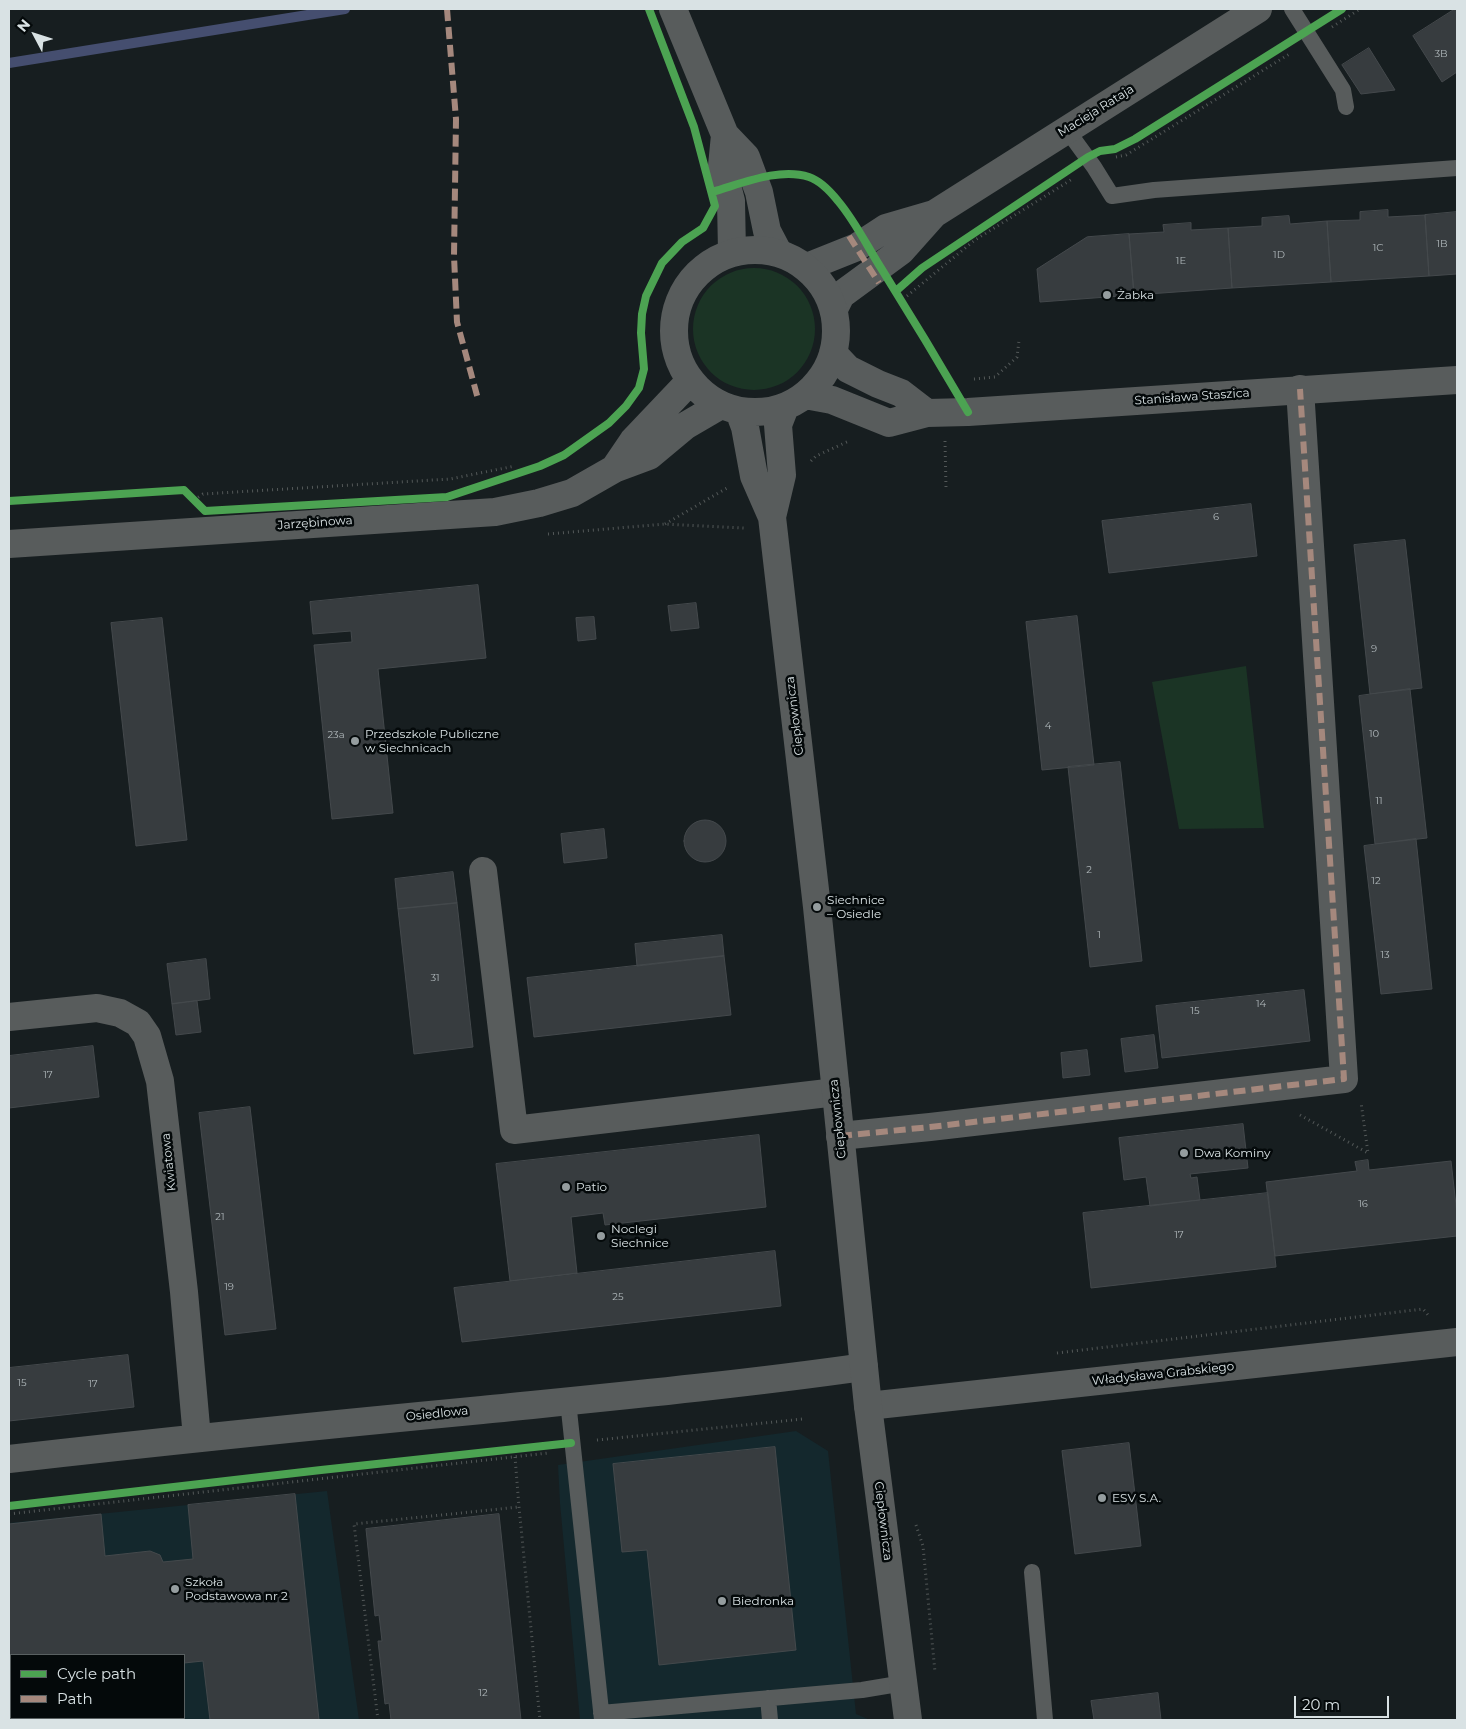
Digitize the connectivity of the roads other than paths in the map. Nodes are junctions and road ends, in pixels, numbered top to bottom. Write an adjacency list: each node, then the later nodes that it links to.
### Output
1 (673, 9): 6 (street)
2 (1258, 9): 5 (street, Macieja Rataja)
3 (1292, 9): 4 (lane)
4 (1346, 107)
5 (1067, 130): 7 (lane); 8 (street, Macieja Rataja)
6 (724, 135): 9 (street); 10 (street)
7 (1457, 168)
8 (934, 214): 11 (street, Macieja Rataja); 12 (street, Macieja Rataja)
9 (732, 252): 10 (street); 14 (street)
10 (778, 252): 11 (street)
11 (807, 267): 12 (street)
12 (834, 309): 13 (street)
13 (833, 353): 17 (street); 19 (street)
14 (690, 380): 18 (street); 20 (street, Jarzębinowa)
15 (1457, 380): 16 (street, Stanisława Staszica)
16 (1300, 389): 19 (street, Stanisława Staszica); 26 (street)
17 (795, 401): 18 (street); 19 (street, Stanisława Staszica); 21 (street, Ciepłownicza)
18 (730, 408): 20 (street, Jarzębinowa); 21 (street, Ciepłownicza)
19 (927, 413)
20 (614, 469): 22 (street, Jarzębinowa)
21 (772, 517): 25 (street, Ciepłownicza)
22 (9, 544)
23 (482, 872): 25 (street)
24 (9, 1017): 31 (street, Kwiatowa)
25 (836, 1092): 26 (street, Ciepłownicza)
26 (840, 1136): 28 (street, Ciepłownicza)
27 (1457, 1342): 30 (street, Władysława Grabskiego)
28 (864, 1367): 29 (street, Osiedlowa); 30 (street, Ciepłownicza)
29 (568, 1401): 31 (street, Osiedlowa); 36 (lane)
30 (868, 1406): 34 (street, Ciepłownicza)
31 (197, 1438): 32 (street, Osiedlowa)
32 (9, 1459)
33 (1032, 1572): 39 (lane)
34 (904, 1683): 35 (lane); 38 (street, Ciepłownicza)
35 (768, 1698): 36 (lane); 37 (lane)
36 (602, 1717)
37 (770, 1720)
38 (908, 1720)
39 (1045, 1720)

